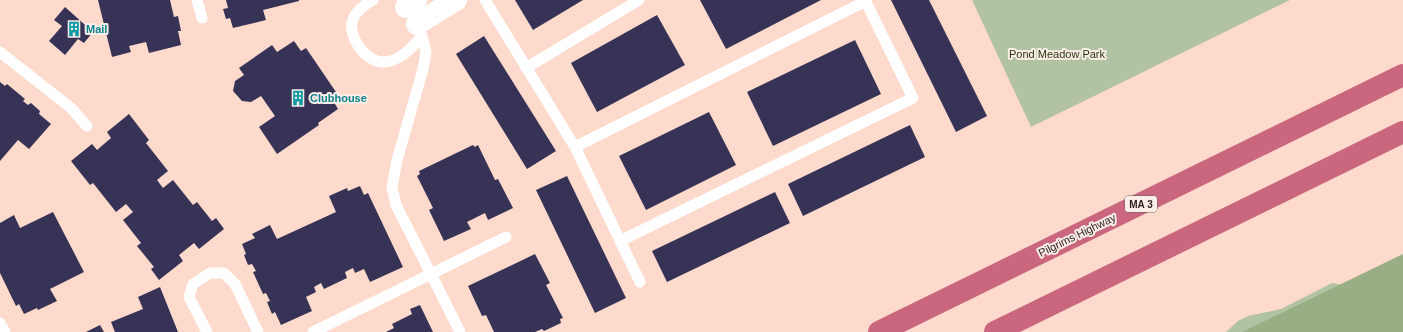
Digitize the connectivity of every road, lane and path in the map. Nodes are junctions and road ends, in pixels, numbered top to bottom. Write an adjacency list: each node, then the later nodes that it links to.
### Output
1 (197, 0): 8 (lane)
2 (373, 0): 7 (lane)
3 (456, 0): 7 (street)
4 (485, 0): 10 (lane)
5 (639, 0): 10 (lane)
6 (866, 1): 14 (lane); 16 (lane)
7 (412, 13): 17 (lane)
8 (202, 18)
9 (0, 52): 12 (lane)
10 (526, 68): 14 (lane)
11 (1403, 75): 25 (highway, Pilgrims Highway / MA 3)
12 (87, 126)
13 (1403, 132): 26 (highway)
14 (575, 148): 16 (lane)
15 (506, 237): 17 (lane)
16 (620, 241): 18 (lane)
17 (431, 274): 23 (lane); 24 (lane)
18 (640, 282)
19 (0, 323): 20 (lane)
20 (5, 332)
21 (207, 332): 22 (lane)
22 (258, 332)
23 (313, 332)
24 (460, 332)
25 (880, 332)
26 (995, 332)

